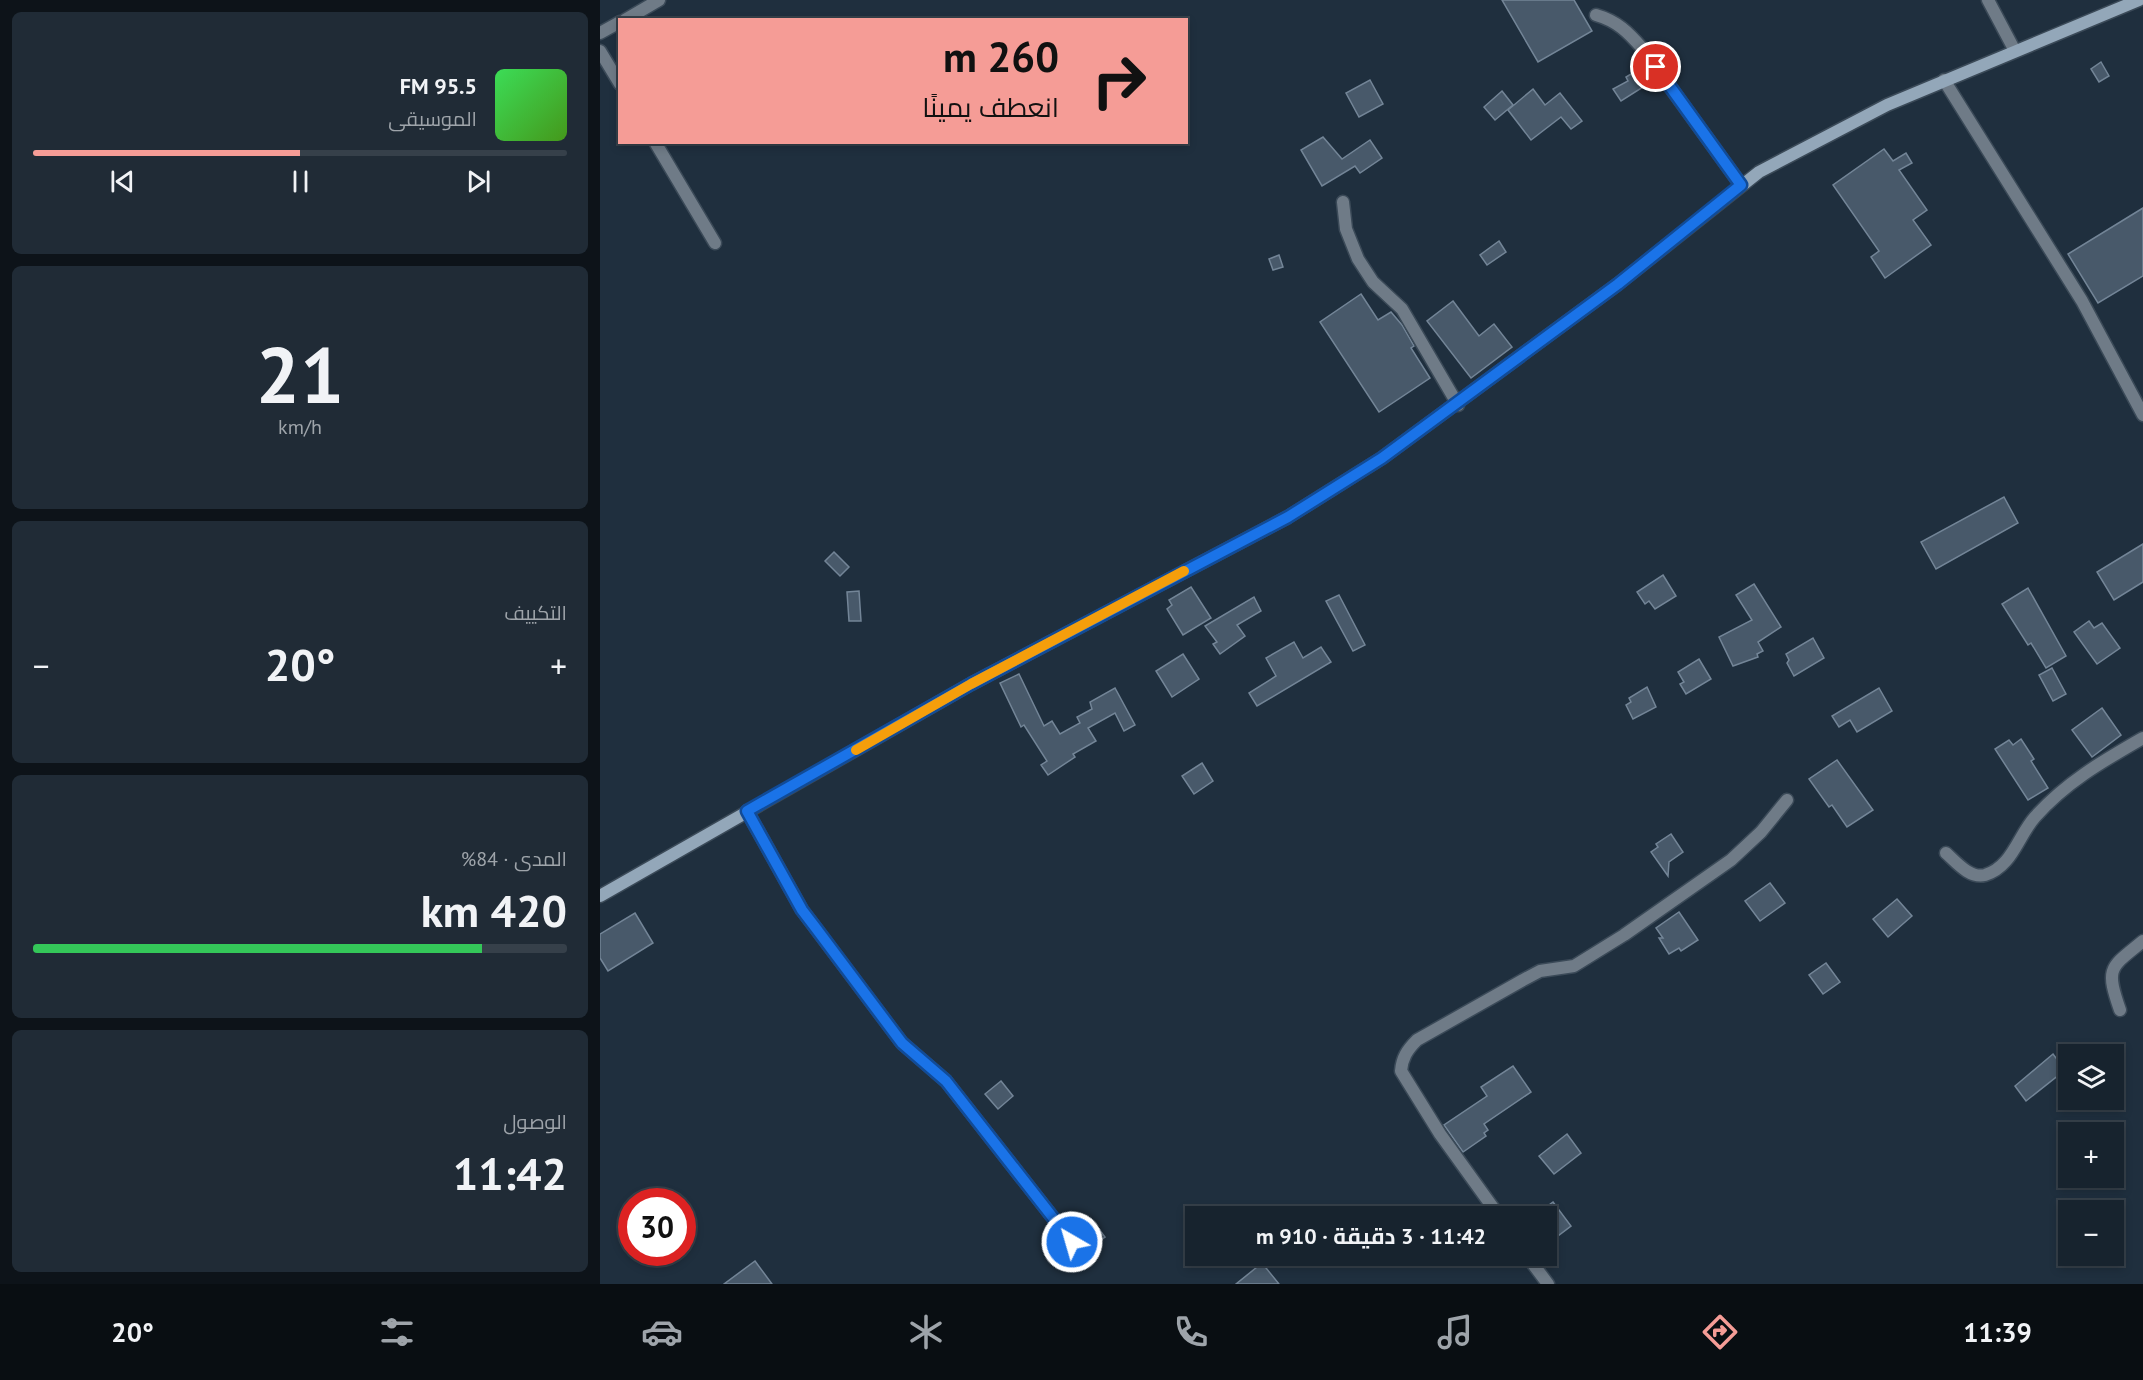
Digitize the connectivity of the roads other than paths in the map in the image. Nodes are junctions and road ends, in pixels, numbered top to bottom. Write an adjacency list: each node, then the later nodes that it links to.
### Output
1 (659, 0): 5 (street)
2 (1988, 0): 9 (street)
3 (2139, 0): 9 (street)
4 (1596, 15): 13 (street)
5 (628, 18)
6 (618, 23): 7 (street)
7 (600, 33)
8 (600, 51): 11 (street)
9 (2015, 51): 10 (street)
10 (1944, 80): 13 (street); 17 (street)
11 (618, 81)
12 (656, 144): 15 (street)
13 (1741, 185): 16 (street)
14 (1343, 202): 16 (street)
15 (715, 243)
16 (1458, 405): 20 (street)
17 (2143, 415)
18 (2143, 738): 21 (street)
19 (1787, 800): 25 (street)
20 (747, 811): 22 (street); 26 (street)
21 (1946, 854)
22 (600, 896)
23 (2143, 940): 24 (street)
24 (2120, 1010)
25 (1492, 1206)
26 (1072, 1242)
27 (1534, 1266): 28 (street)
28 (1548, 1284)

